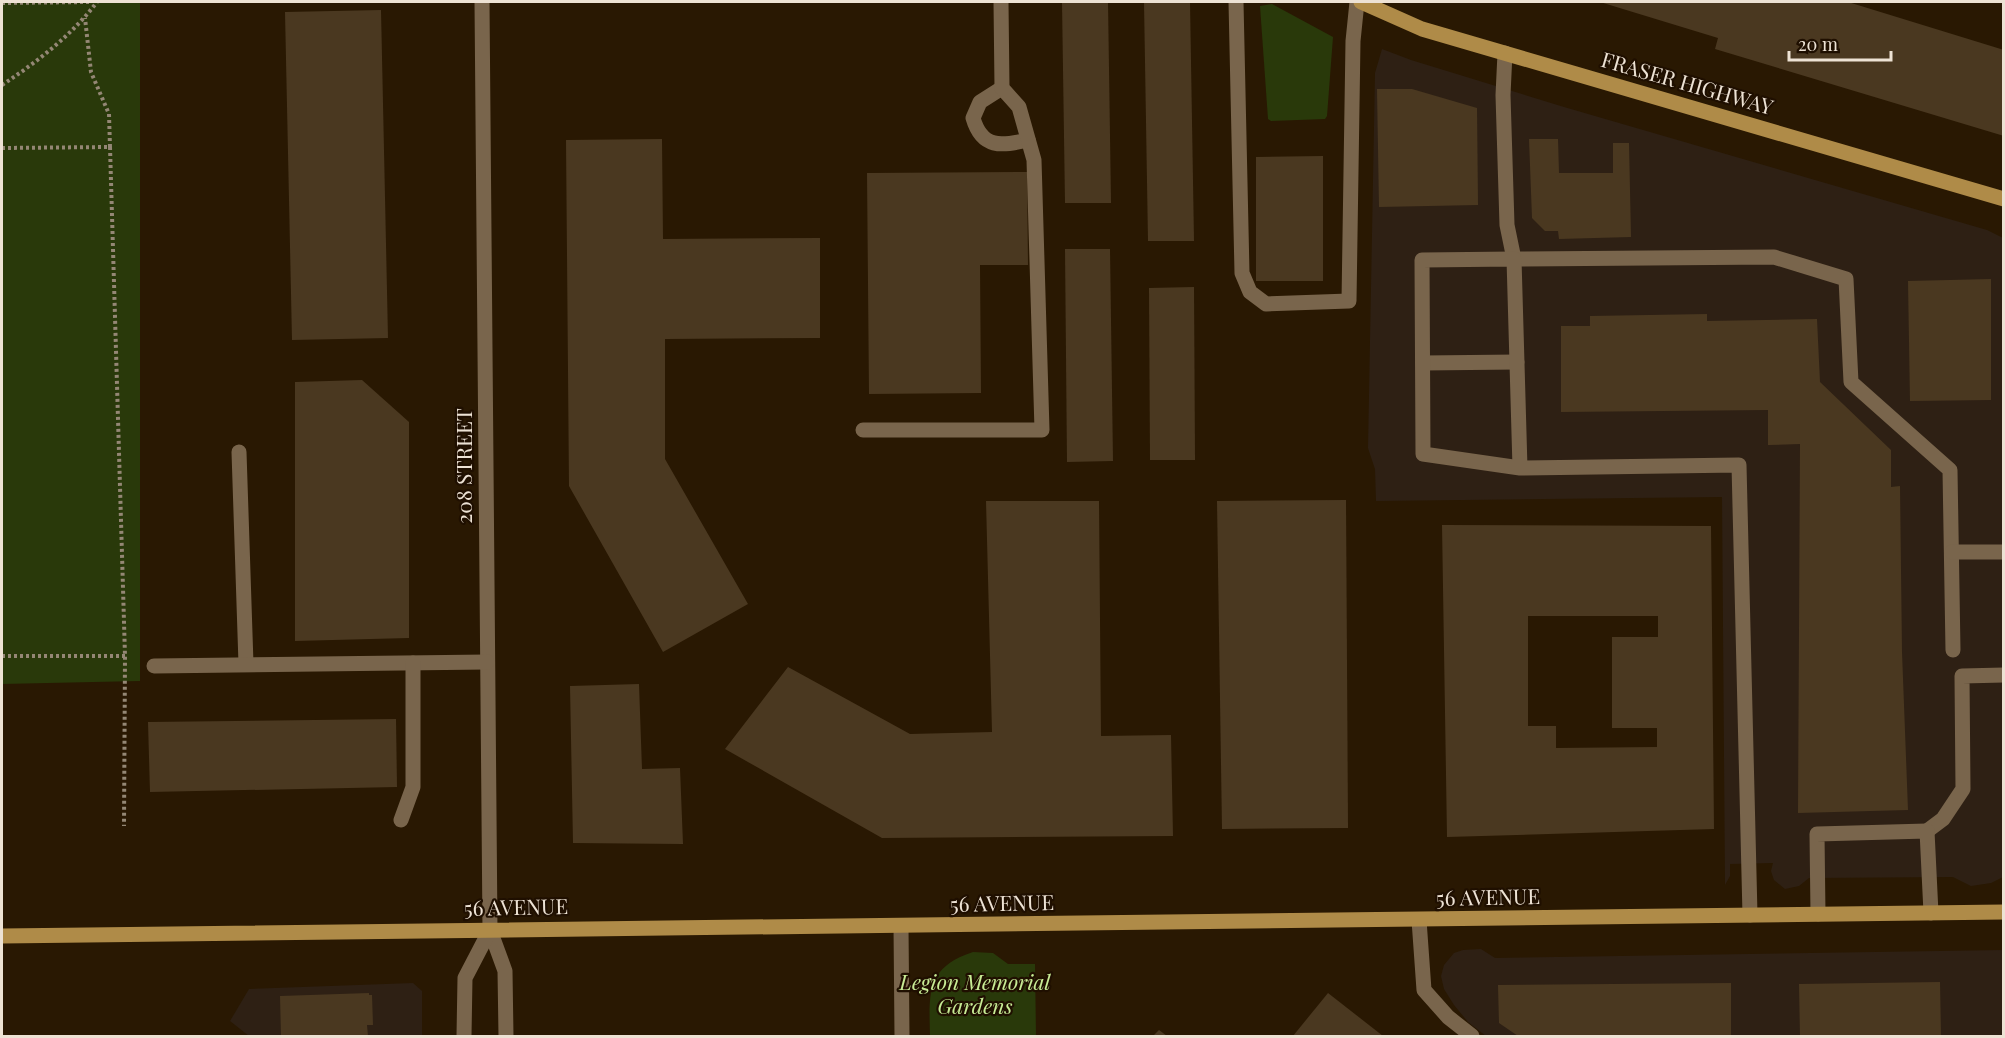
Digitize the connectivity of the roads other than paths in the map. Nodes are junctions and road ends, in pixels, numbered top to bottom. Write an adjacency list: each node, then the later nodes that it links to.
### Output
1 (482, 2): 18 (street, 208 STREET)
2 (1001, 2): 6 (street)
3 (1236, 2): 4 (street)
4 (1359, 2): 5 (main road, FRASER HIGHWAY)
5 (1505, 53): 8 (main road, FRASER HIGHWAY); 9 (street)
6 (1002, 88): 7 (street); 7 (street)
7 (1028, 140): 12 (street)
8 (2004, 199)
9 (1514, 259): 10 (street); 11 (street); 15 (street)
10 (1517, 362): 11 (street); 14 (street)
11 (1423, 363): 14 (street)
12 (863, 430)
13 (239, 452): 20 (street)
14 (1520, 468): 28 (street)
15 (1952, 552): 16 (street); 17 (street)
16 (2004, 552)
17 (1953, 650)
18 (487, 662): 19 (street); 31 (street, 208 STREET)
19 (413, 663): 20 (street); 23 (street)
20 (246, 664): 21 (street)
21 (154, 666)
22 (2004, 675): 24 (street)
23 (401, 820)
24 (1928, 831): 26 (street); 27 (street)
25 (2004, 912): 26 (main road, 56 AVENUE)
26 (1931, 913): 27 (main road, 56 AVENUE)
27 (1818, 914): 28 (main road, 56 AVENUE)
28 (1750, 915): 29 (main road, 56 AVENUE)
29 (1419, 920): 30 (main road, 56 AVENUE); 36 (street)
30 (901, 926): 31 (main road, 56 AVENUE); 35 (street)
31 (490, 930): 32 (main road, 56 AVENUE); 33 (street, 208 STREET); 34 (street, 208 STREET)
32 (2, 936)
33 (464, 1036)
34 (506, 1036)
35 (902, 1036)
36 (1472, 1036)

